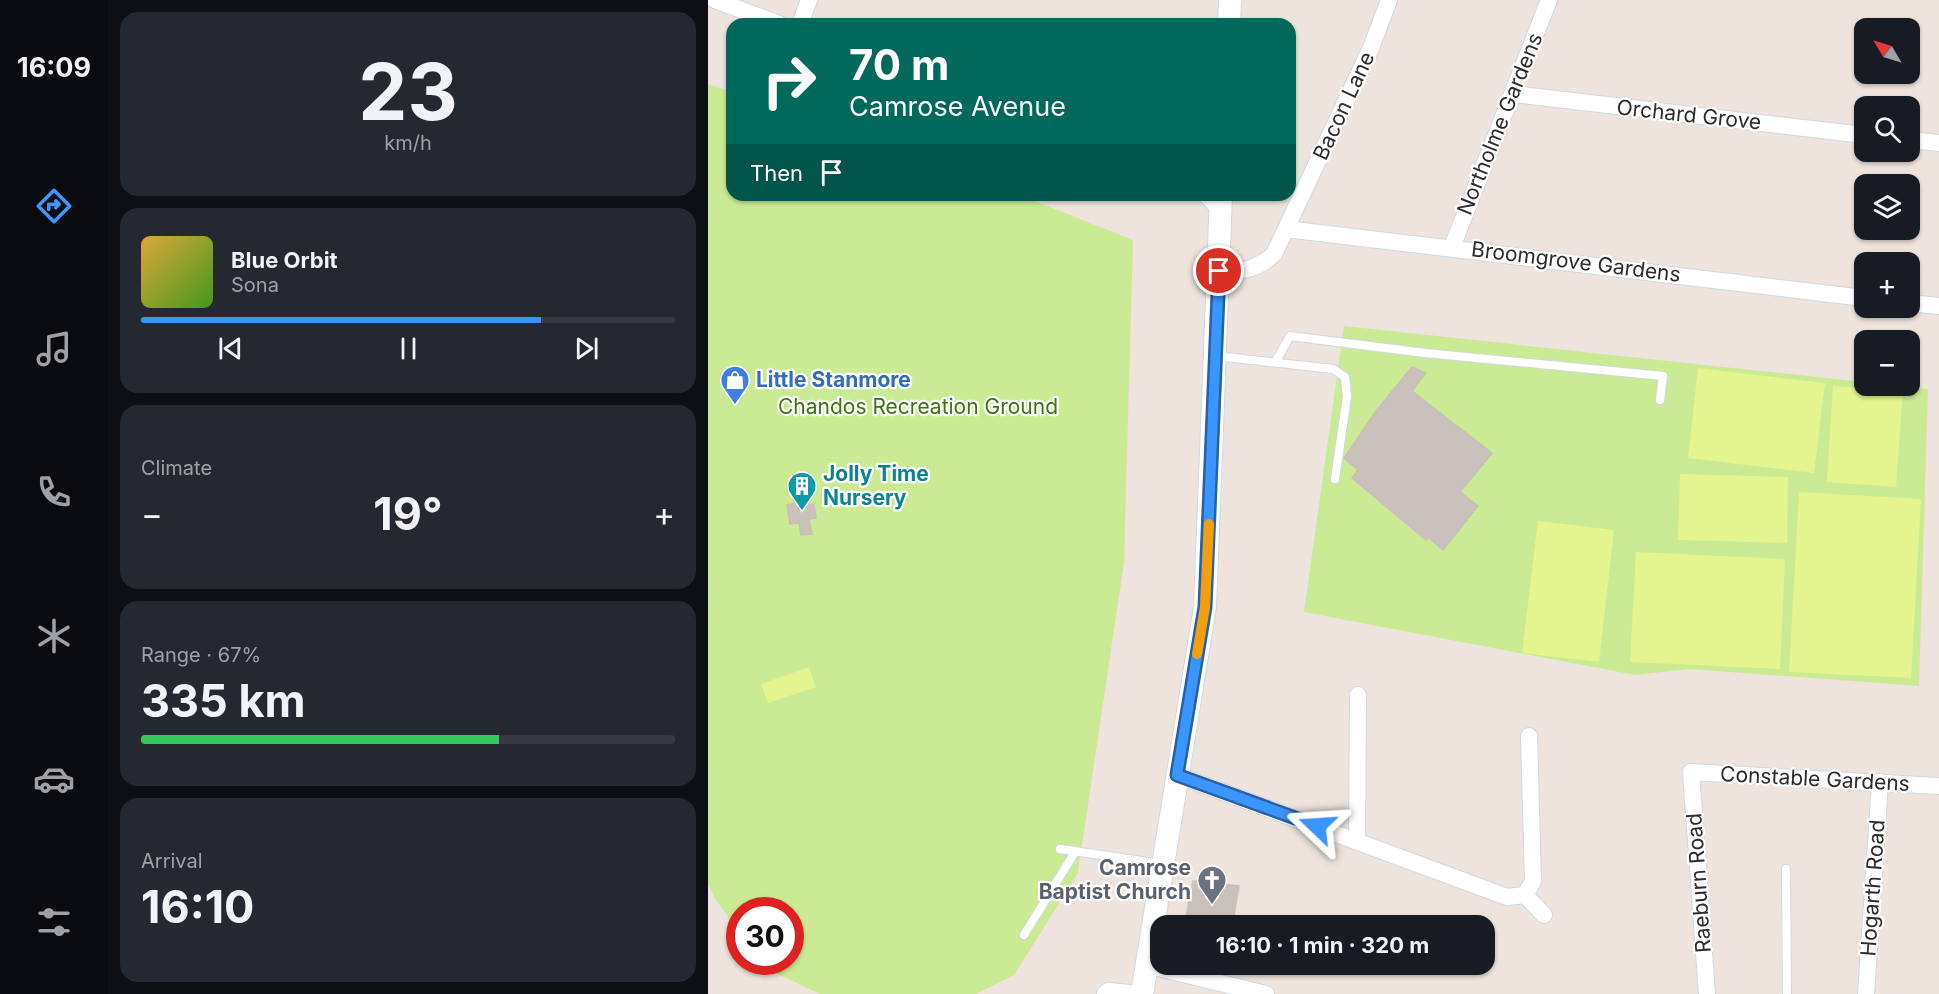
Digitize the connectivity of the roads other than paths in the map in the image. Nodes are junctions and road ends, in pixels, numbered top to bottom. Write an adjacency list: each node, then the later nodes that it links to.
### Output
1 (715, 0): 6 (street)
2 (809, 0): 7 (street)
3 (1230, 0): 8 (street)
4 (1389, 0): 14 (street, Bacon Lane)
5 (1549, 0): 9 (street, Northolme Gardens)
6 (763, 18)
7 (802, 18)
8 (1229, 18)
9 (1513, 94): 10 (street, Orchard Grove); 15 (street, Northolme Gardens)
10 (1854, 134)
11 (1920, 141): 12 (street)
12 (1939, 143)
13 (1216, 201): 16 (street)
14 (1286, 229): 15 (street, Broomgrove Gardens); 16 (street, Bacon Lane)
15 (1452, 247): 17 (street, Broomgrove Gardens)
16 (1219, 271): 20 (street)
17 (1854, 297)
18 (1920, 304): 19 (street)
19 (1939, 306)
20 (1216, 356): 21 (lane); 27 (street)
21 (1276, 361): 22 (lane); 23 (lane)
22 (1660, 400)
23 (1335, 479)
24 (1358, 695): 30 (street)
25 (1529, 736): 35 (street)
26 (1691, 772): 28 (street, Constable Gardens); 42 (street, Raeburn Road)
27 (1177, 775): 30 (street); 33 (street)
28 (1880, 782): 29 (street, Constable Gardens); 44 (street, Hogarth Road)
29 (1939, 786)
30 (1357, 841): 35 (street)
31 (1060, 849): 32 (lane)
32 (1075, 852): 33 (lane); 37 (lane)
33 (1162, 864): 38 (street)
34 (1786, 869): 43 (lane)
35 (1525, 895): 36 (street)
36 (1544, 915)
37 (1024, 935)
38 (1146, 965): 40 (street); 41 (street)
39 (1105, 994): 40 (street)
40 (1142, 994)
41 (1266, 994)
42 (1707, 994)
43 (1787, 994)
44 (1866, 994)

